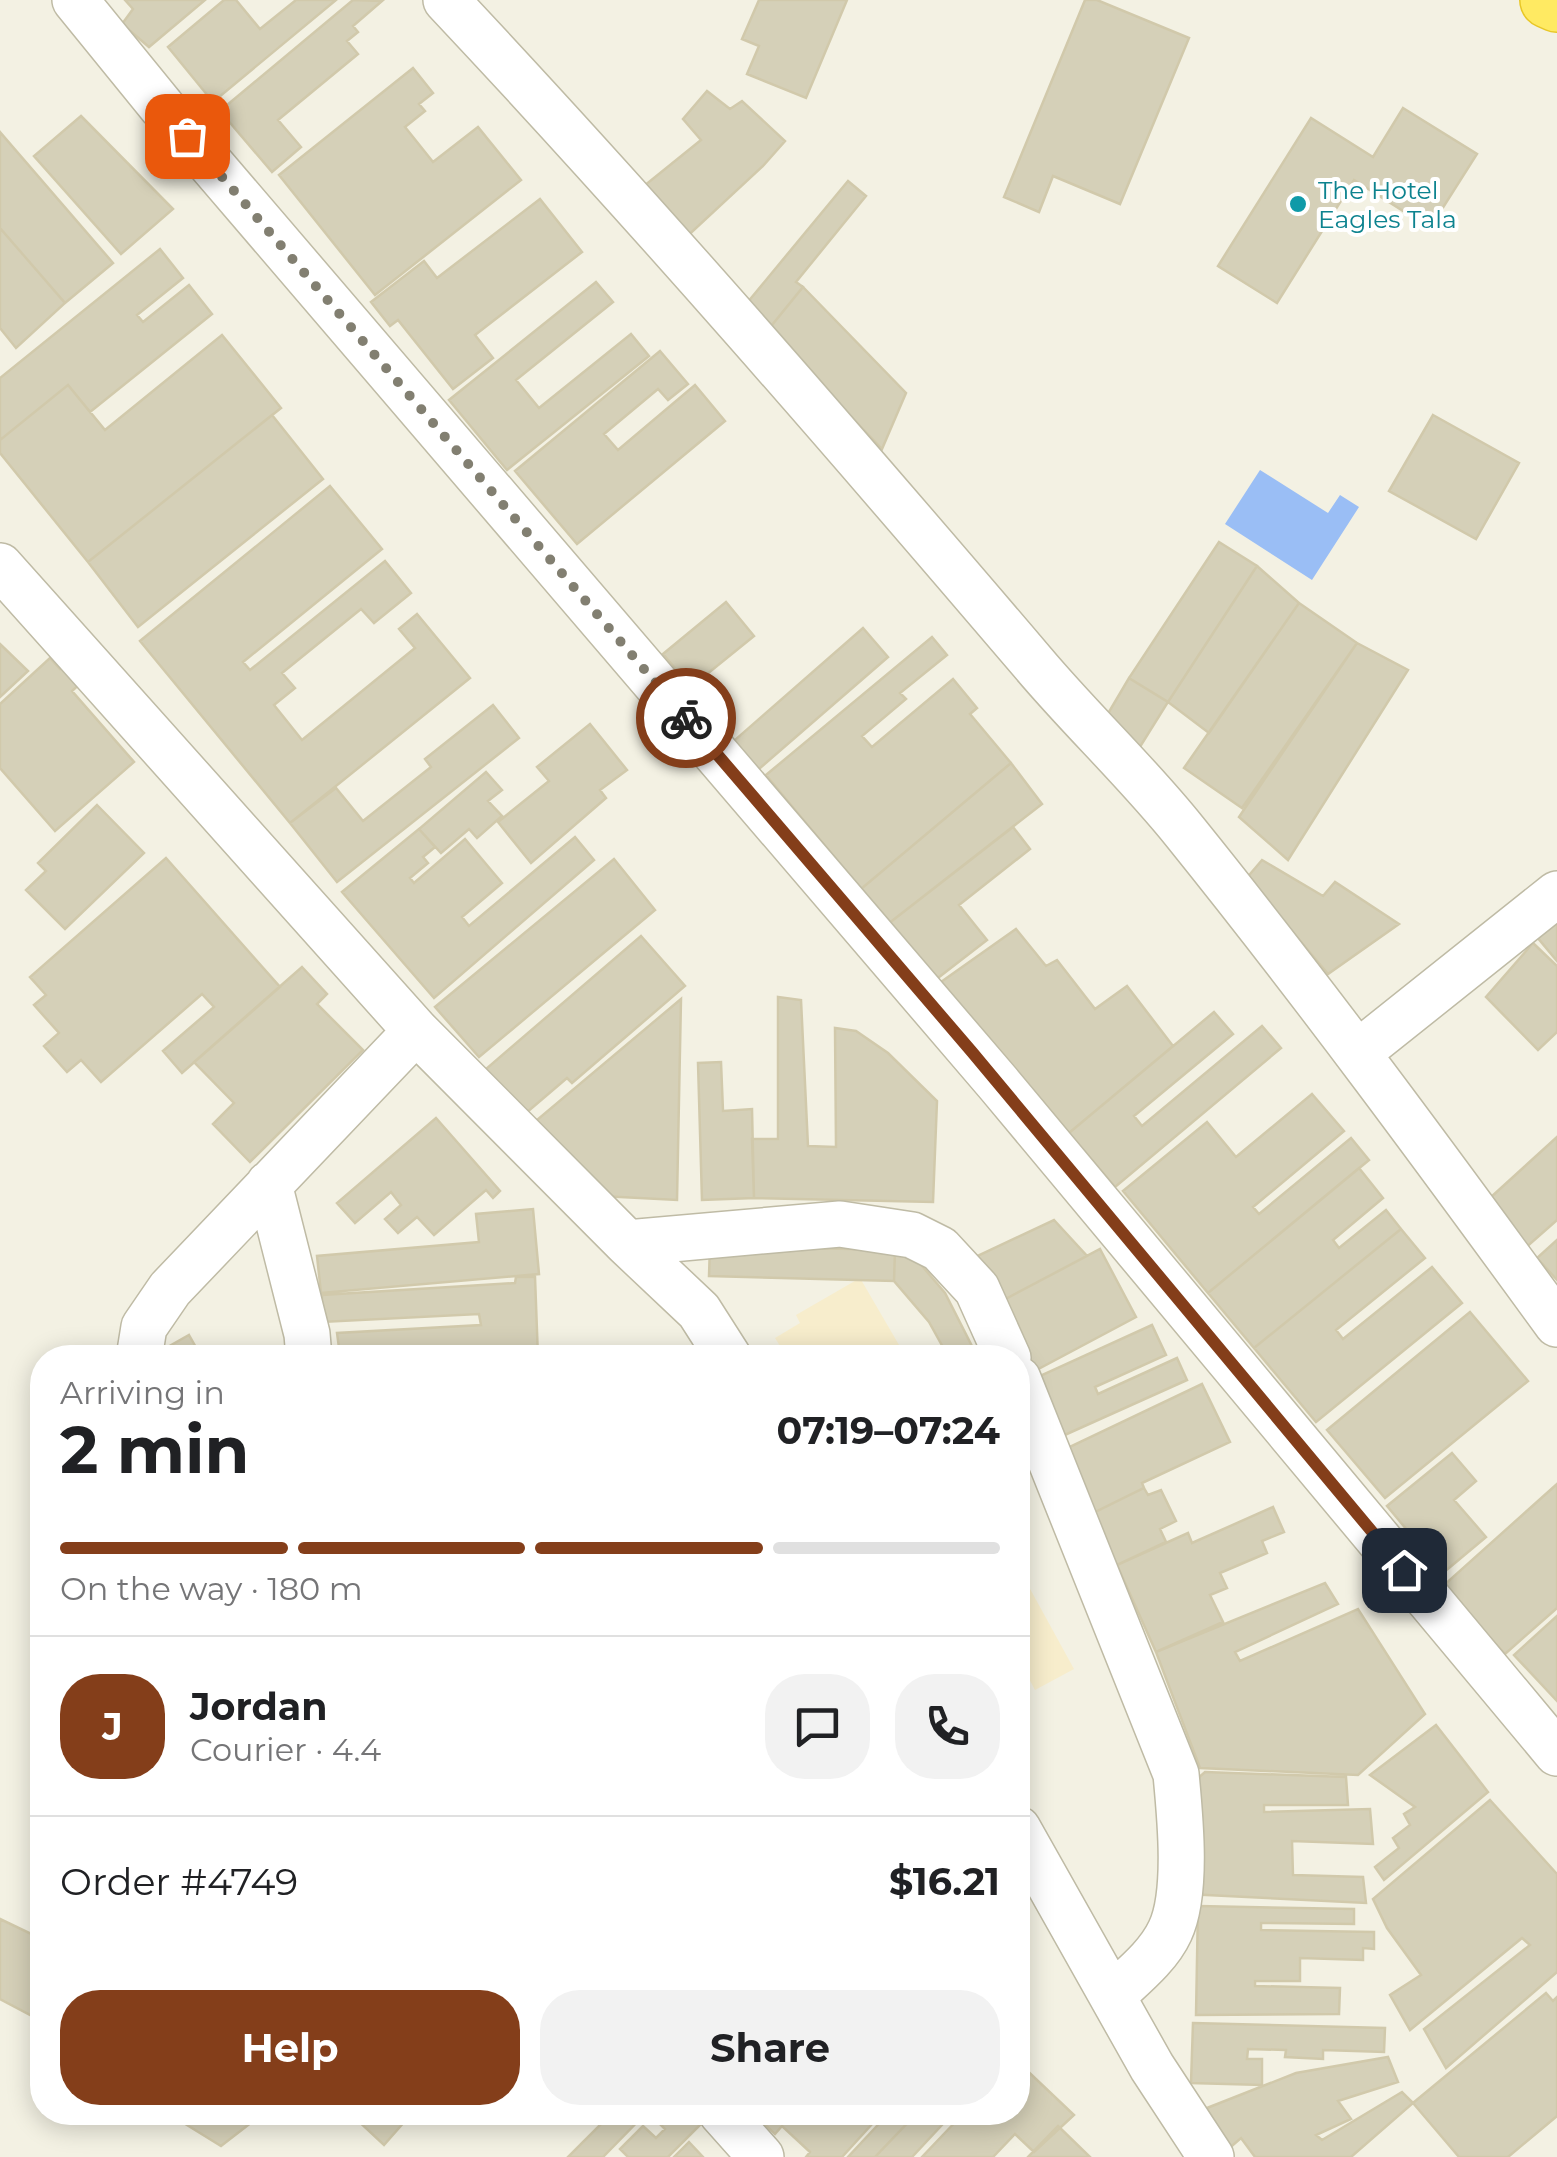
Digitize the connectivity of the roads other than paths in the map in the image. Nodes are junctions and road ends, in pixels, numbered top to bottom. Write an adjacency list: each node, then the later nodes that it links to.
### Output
1 (76, 0): 17 (street)
2 (446, 0): 8 (street)
3 (1548, 0): 4 (highway)
4 (1557, 4)
5 (0, 566): 7 (street)
6 (1557, 894): 8 (street)
7 (416, 1031): 9 (street); 10 (street)
8 (1358, 1052): 11 (street)
9 (269, 1184): 12 (street); 13 (street)
10 (626, 1243): 14 (street); 15 (street)
11 (1557, 1324)
12 (141, 1345)
13 (307, 1345)
14 (721, 1345)
15 (1002, 1345)
16 (1030, 1408): 19 (street)
17 (1557, 1753)
18 (1030, 1849): 19 (street)
19 (1112, 1996): 22 (street)
20 (733, 2125): 21 (street)
21 (761, 2157)
22 (1212, 2157)

